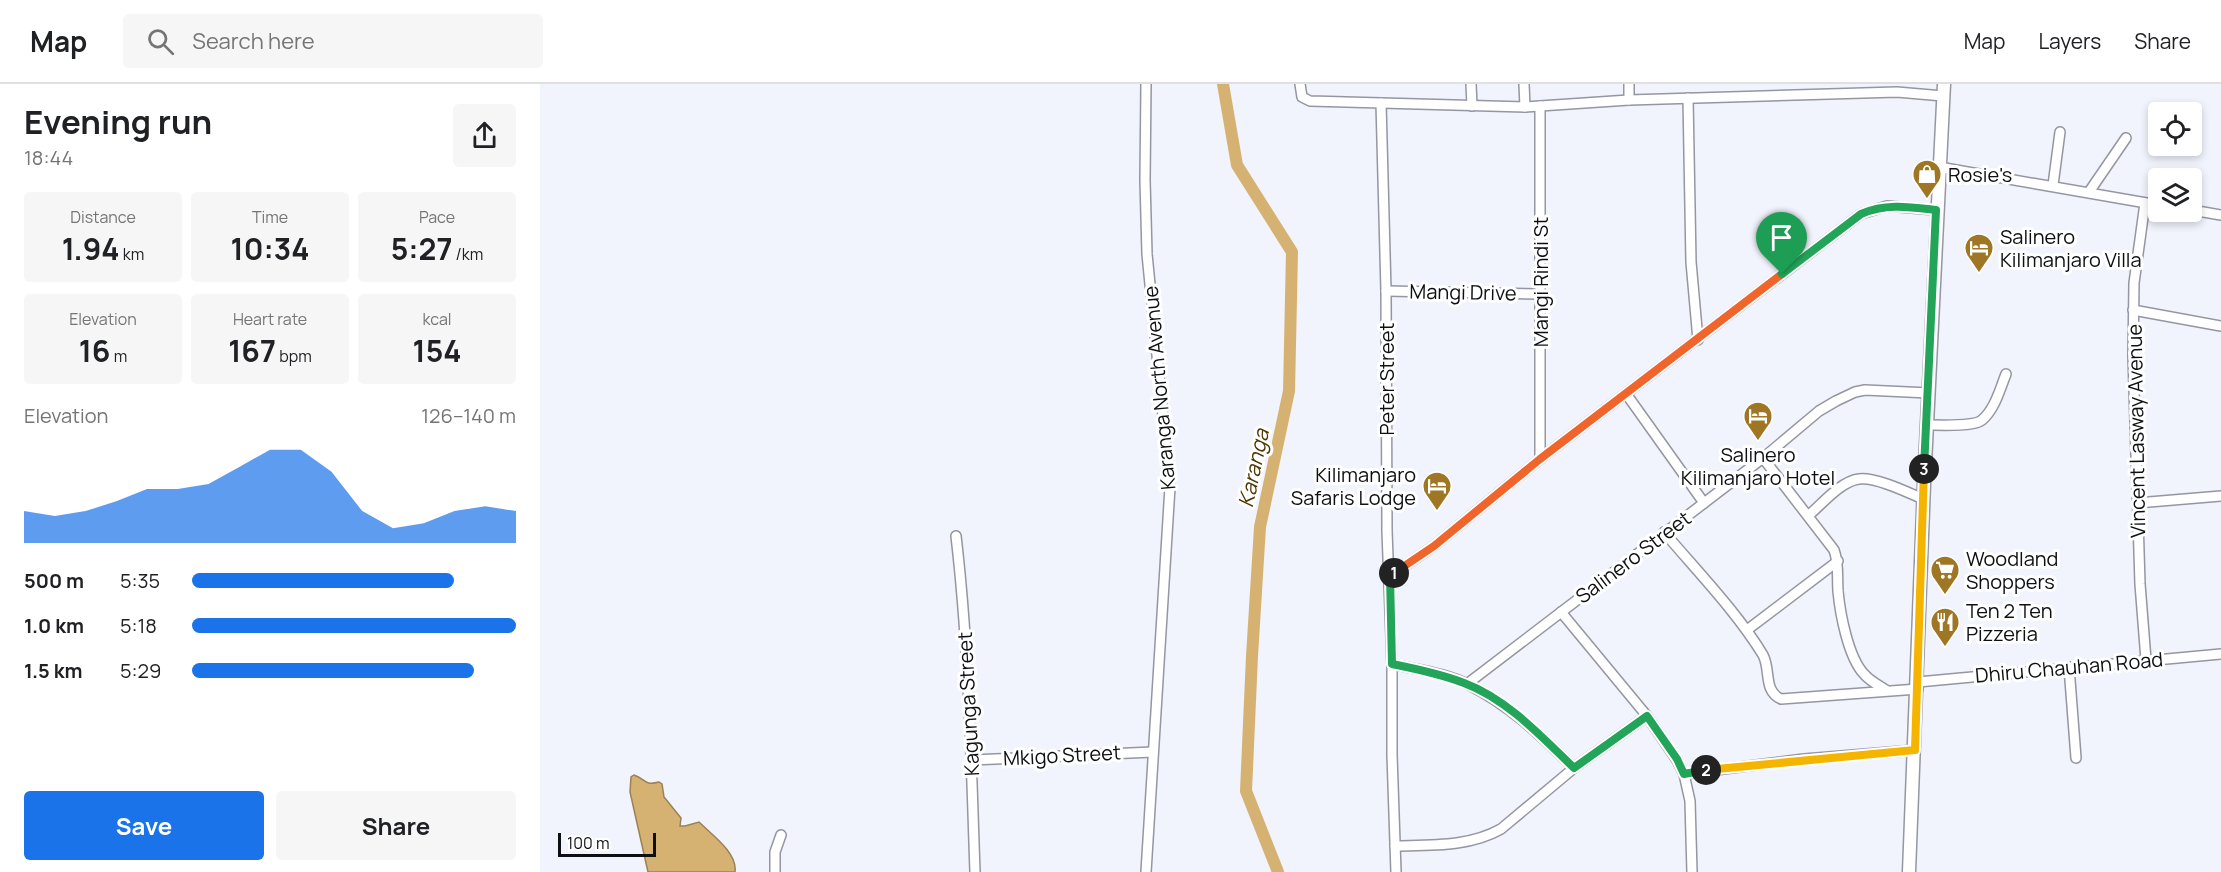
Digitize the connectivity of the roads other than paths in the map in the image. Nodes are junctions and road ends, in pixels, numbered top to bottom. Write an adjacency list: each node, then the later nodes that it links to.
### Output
1 (1146, 84): 56 (street, Karanga North Avenue)
2 (1300, 84): 11 (street)
3 (1471, 84): 12 (street)
4 (1524, 84): 14 (street)
5 (1629, 84): 10 (street)
6 (1786, 84): 8 (street)
7 (1943, 90): 8 (street); 17 (main road)
8 (1786, 96): 9 (street)
9 (1688, 98): 10 (street); 29 (street)
10 (1629, 100): 13 (street)
11 (1381, 103): 12 (street); 25 (street, Peter Street)
12 (1472, 106): 14 (street)
13 (1540, 106): 14 (street); 26 (street, Mangi Rindi St)
14 (1525, 107)
15 (2060, 132): 18 (street)
16 (2126, 138): 19 (street)
17 (1939, 167): 18 (street); 22 (main road)
18 (2053, 185): 19 (street)
19 (2089, 192): 20 (street)
20 (2145, 203): 21 (street); 27 (street, Vincent Lasway Avenue)
21 (2148, 203)
22 (1936, 210): 29 (street); 31 (main road)
23 (2202, 212): 24 (street)
24 (2221, 215)
25 (1386, 291): 26 (street, Mangi Drive); 44 (street, Peter Street)
26 (1540, 294): 35 (street, Mangi Rindi St)
27 (2133, 310): 28 (street); 39 (street, Vincent Lasway Avenue)
28 (2221, 326)
29 (1698, 340): 32 (street)
30 (2006, 374): 33 (street)
31 (1929, 393): 33 (main road); 34 (street, Salinero Street)
32 (1627, 395): 35 (street); 38 (street)
33 (1926, 425): 37 (main road)
34 (1763, 458): 38 (street, Salinero Street); 40 (street)
35 (1540, 459): 44 (street)
36 (2221, 496): 39 (street)
37 (1923, 499): 40 (street); 52 (main road)
38 (1704, 503): 41 (street, Salinero Street)
39 (2137, 503): 48 (street, Vincent Lasway Avenue)
40 (1809, 515): 43 (street)
41 (1664, 532): 45 (street, Salinero Street); 46 (street, Dhiru Chauhan Road)
42 (956, 536): 58 (street, Kagunga Street)
43 (1838, 561): 46 (street); 53 (street)
44 (1390, 576): 49 (street, Peter Street)
45 (1561, 612): 51 (street, Salinero Street); 54 (street)
46 (1747, 630): 53 (street, Dhiru Chauhan Road)
47 (2221, 654): 48 (street, Dhiru Chauhan Road)
48 (2146, 660): 50 (street, Dhiru Chauhan Road)
49 (1392, 664): 51 (street); 62 (street, Peter Street)
50 (2069, 667): 52 (street, Dhiru Chauhan Road); 57 (street)
51 (1467, 684): 59 (street)
52 (1918, 686): 53 (street, Dhiru Chauhan Road); 55 (main road)
53 (1888, 691)
54 (1647, 716): 59 (street); 60 (street)
55 (1915, 750): 60 (street); 68 (main road)
56 (1153, 752): 58 (street, Mkigo Street); 65 (street, Karanga North Avenue)
57 (2076, 758)
58 (972, 760): 64 (street, Kagunga Street)
59 (1574, 768): 62 (street)
60 (1684, 774): 67 (street)
61 (781, 836): 63 (street)
62 (1395, 846): 66 (street, Peter Street)
63 (775, 872)
64 (975, 872)
65 (1146, 872)
66 (1396, 872)
67 (1692, 872)
68 (1910, 872)

